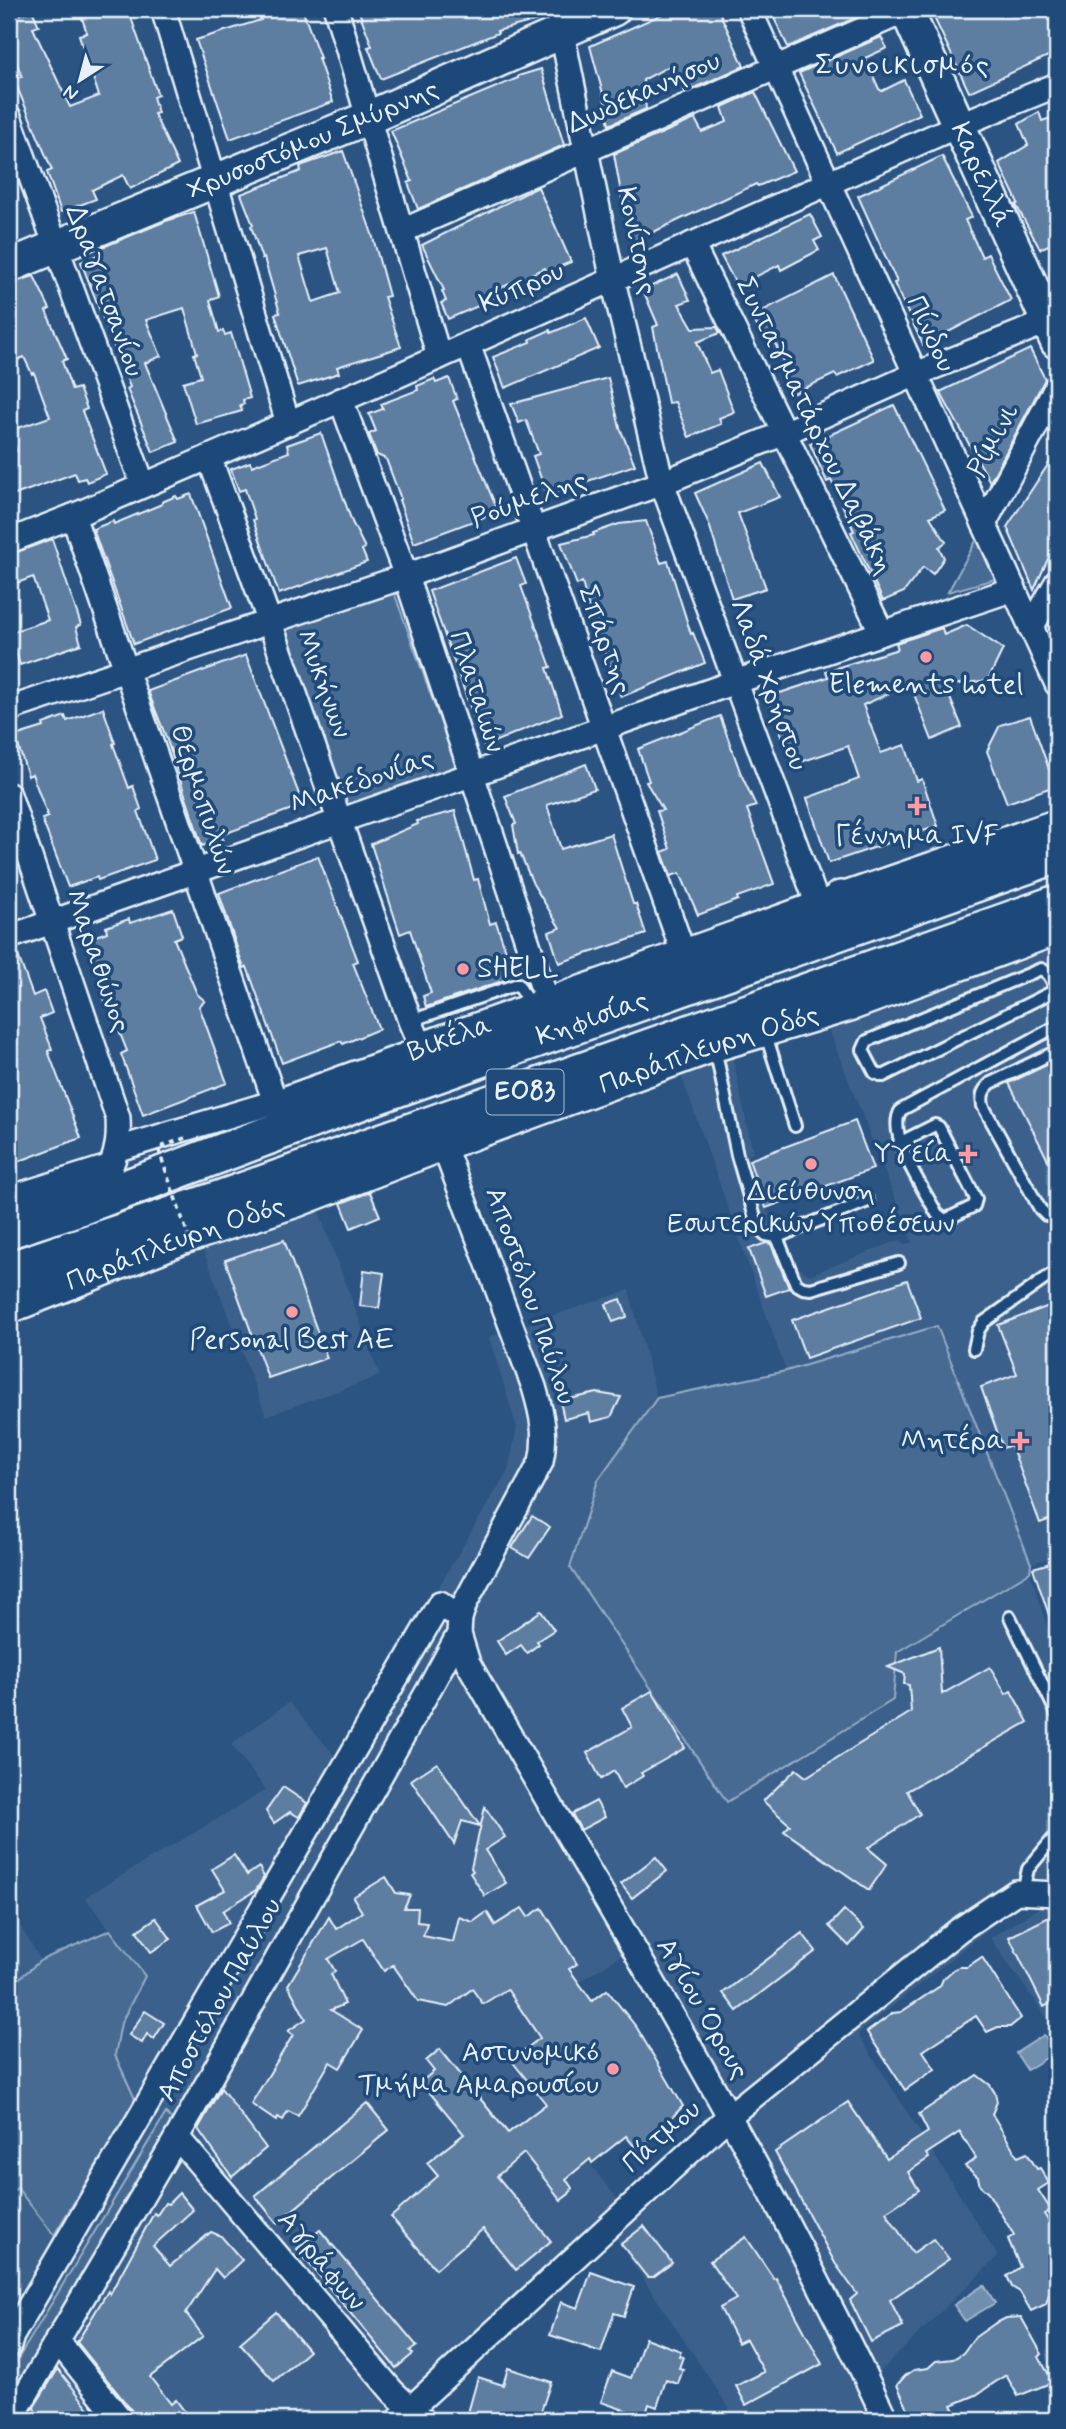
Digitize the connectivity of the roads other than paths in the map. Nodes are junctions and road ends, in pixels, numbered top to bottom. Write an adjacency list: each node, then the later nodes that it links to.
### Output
1 (163, 9): 13 (street)
2 (336, 9): 10 (street)
3 (614, 9): 6 (street, Χρυσοστόμου Σμύρνης)
4 (749, 9): 7 (street, Πίνδου)
5 (907, 9): 7 (street, Δωδεκανήσου); 11 (street, Καρελλά)
6 (560, 21): 10 (street, Χρυσοστόμου Σμύρνης); 12 (street, Κονίτσης)
7 (776, 67): 12 (street, Δωδεκανήσου); 14 (street, Πίνδου)
8 (1057, 85): 11 (street, Κύπρου)
9 (9, 117): 17 (street, Δραγατσανίου)
10 (370, 117): 13 (street, Χρυσοστόμου Σμύρνης); 15 (street)
11 (958, 125): 14 (street, Κύπρου); 20 (street, Καρελλά)
12 (586, 150): 15 (street, Δωδεκανήσου); 19 (street, Κονίτσης)
13 (215, 181): 17 (street, Χρυσοστόμου Σμύρνης); 26 (street)
14 (829, 183): 16 (street, Κύπρου); 23 (street, Πίνδου)
15 (402, 231): 22 (street)
16 (692, 244): 19 (street, Κύπρου); 27 (street, Συνταγματάρχου Δαβάκη)
17 (56, 246): 18 (street, Χρυσοστόμου Σμύρνης); 30 (street, Δραγατσανίου)
18 (9, 266)
19 (613, 281): 21 (street, Κύπρου); 29 (street, Κονίτσης)
20 (1054, 328): 23 (street, Ρούμελης)
21 (468, 344): 22 (street, Κύπρου); 33 (street, Σπάρτης)
22 (439, 357): 25 (street, Κύπρου)
23 (916, 374): 27 (street, Ρούμελης); 32 (street, Πίνδου)
24 (1057, 386): 32 (street, Ρίμινι)
25 (341, 400): 26 (street, Κύπρου); 35 (street, Πλαταιών)
26 (288, 423): 28 (street, Κύπρου)
27 (784, 433): 29 (street, Ρούμελης); 40 (street, Συνταγματάρχου Δαβάκη)
28 (209, 457): 30 (street, Κύπρου); 38 (street, Μυκήνων)
29 (662, 483): 33 (street, Ρούμελης); 43 (street, Λαδά Χρήστου)
30 (143, 485): 31 (street, Κύπρου)
31 (73, 516): 34 (street, Κύπρου); 42 (street, Θερμοπυλών)
32 (984, 524): 37 (street, Πίνδου)
33 (534, 531): 35 (street, Ρούμελης); 46 (street, Σπάρτης)
34 (9, 541)
35 (406, 576): 38 (street, Ρούμελης); 47 (street, Πλαταιών)
36 (1057, 582): 39 (street)
37 (1014, 589): 39 (street, Πίνδου); 40 (street, Μακεδονίας)
38 (269, 620): 42 (street, Ρούμελης); 49 (street, Μυκήνων)
39 (1031, 628): 41 (street, Πίνδου)
40 (883, 633): 43 (street, Μακεδονίας)
41 (1052, 654): 44 (street, Πίνδου)
42 (127, 668): 45 (street, Ρούμελης); 52 (street, Θερμοπυλών)
43 (735, 682): 46 (street, Μακεδονίας); 53 (street, Λαδά Χρήστου)
44 (1057, 684)
45 (9, 709)
46 (604, 729): 47 (street, Μακεδονίας); 59 (street, Σπάρτης)
47 (472, 775): 49 (street, Μακεδονίας); 62 (street, Πλαταιών)
48 (9, 795): 56 (street, Μαραθώνος)
49 (341, 821): 52 (street, Μακεδονίας); 65 (street, Μυκήνων)
50 (1057, 826): 53 (street, Βικέλα)
51 (1057, 854): 55 (main road, Κηφισίας / ΕΟ83)
52 (195, 872): 56 (street, Μακεδονίας); 70 (street, Θερμοπυλών)
53 (830, 904): 55 (main road); 59 (street, Βικέλα)
54 (1057, 904): 61 (main road, Κηφισίας / ΕΟ83)
55 (885, 915): 63 (main road, Κηφισίας / ΕΟ83)
56 (53, 922): 58 (street, Μακεδονίας); 74 (street, Μαραθώνος)
57 (1057, 928): 61 (street, Παράπλευρη Οδός)
58 (9, 937)
59 (684, 955): 62 (street, Βικέλα)
60 (1057, 990): 60 (lane)
61 (848, 992): 66 (street, Παράπλευρη Οδός); 76 (main road, Κηφισίας / ΕΟ83)
62 (550, 1003): 63 (main road); 65 (street, Βικέλα)
63 (620, 1009): 69 (main road, Κηφισίας / ΕΟ83)
64 (1057, 1026): 72 (lane)
65 (438, 1027): 69 (main road); 70 (street, Βικέλα)
66 (764, 1030): 67 (street, Παράπλευρη Οδός); 71 (lane)
67 (714, 1045): 73 (street, Παράπλευρη Οδός); 82 (lane)
68 (1057, 1051): 80 (lane)
69 (368, 1098): 78 (main road, Κηφισίας / ΕΟ83)
70 (275, 1102): 74 (street, Βικέλα)
71 (794, 1126)
72 (899, 1143): 72 (lane)
73 (443, 1144): 79 (street, Παράπλευρη Οδός); 89 (street, Αποστόλου Παύλου)
74 (115, 1157): 75 (street, Βικέλα); 78 (main road)
75 (9, 1198)
76 (222, 1199): 79 (main road); 84 (main road, Κηφισίας / ΕΟ83)
77 (869, 1201): 82 (lane)
78 (83, 1205): 81 (main road, Κηφισίας / ΕΟ83)
79 (276, 1207): 86 (street, Παράπλευρη Οδός)
80 (1057, 1217)
81 (9, 1229)
82 (777, 1237): 83 (lane)
83 (899, 1263)
84 (9, 1272)
85 (1057, 1273): 87 (lane)
86 (9, 1307)
87 (974, 1349)
88 (1010, 1617): 90 (lane)
89 (459, 1626): 94 (street, Αγίου Όρους); 95 (street, Αποστόλου Παύλου); 97 (street, Αποστόλου Παύλου)
90 (1057, 1714)
91 (1057, 1834): 92 (lane)
92 (1023, 1891): 93 (street); 94 (street, Πάτμου)
93 (1057, 1894)
94 (729, 2116): 99 (street, Πάτμου); 101 (street, Αγίου Όρους)
95 (177, 2137): 96 (street, Αποστόλου Παύλου); 99 (street, Αγράφων)
96 (57, 2340): 98 (street, Αποστόλου Παύλου); 100 (street)
97 (9, 2346)
98 (18, 2411)
99 (410, 2417)
100 (121, 2420)
101 (886, 2420)

